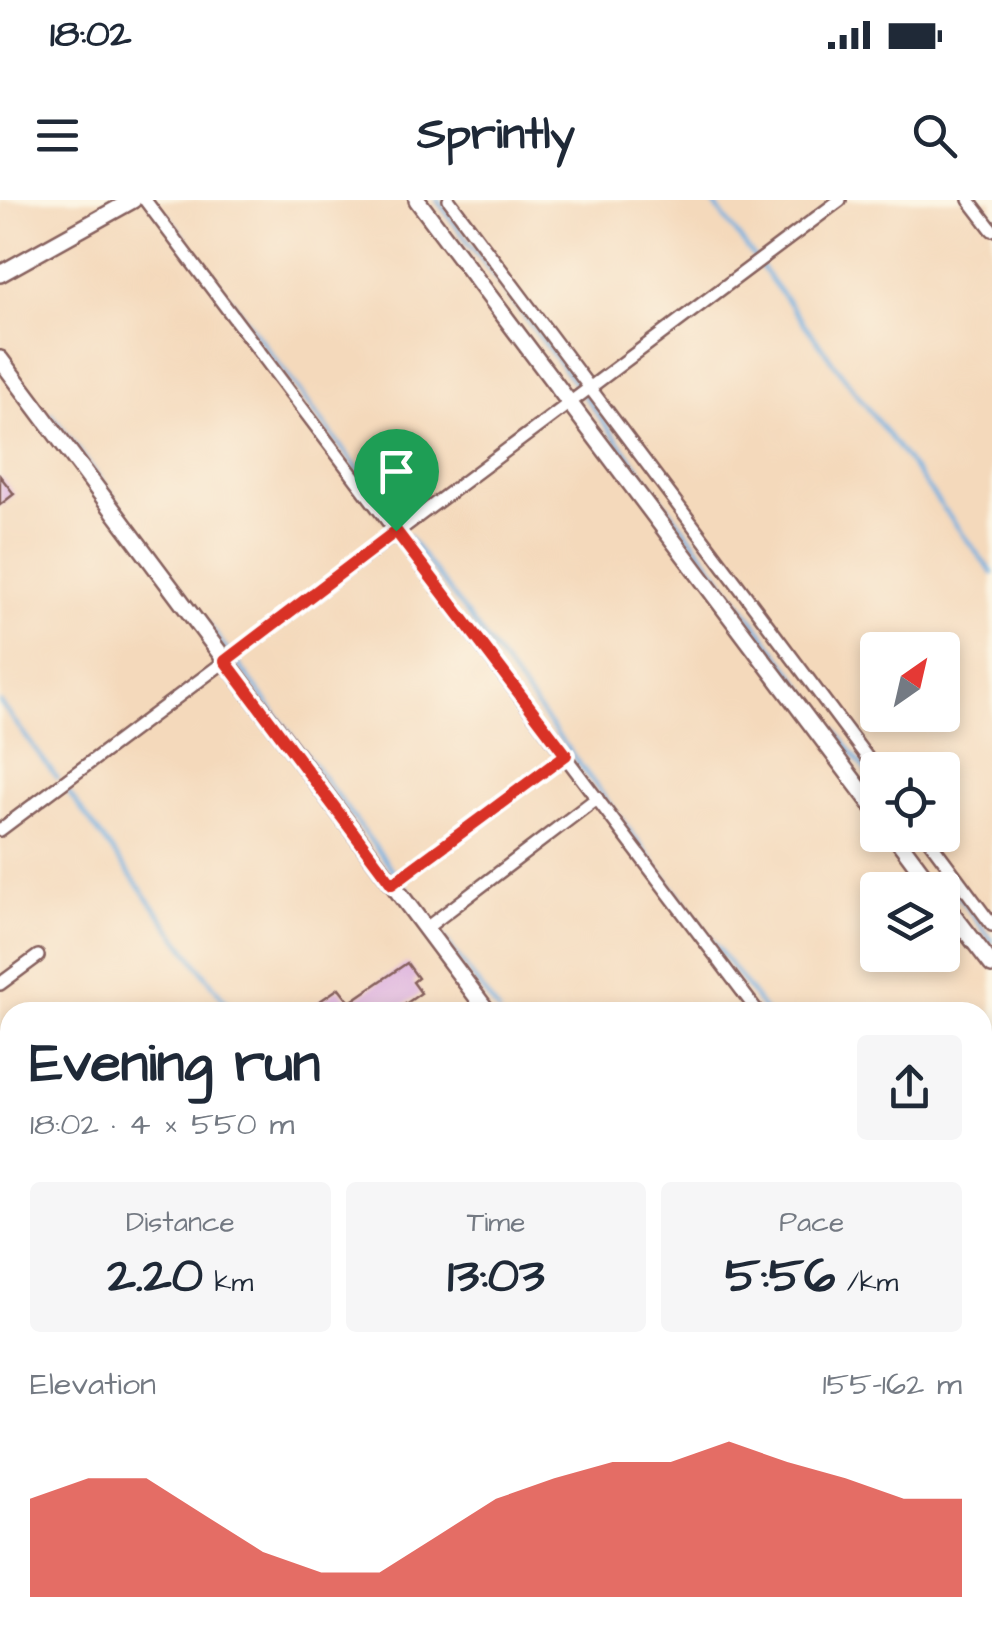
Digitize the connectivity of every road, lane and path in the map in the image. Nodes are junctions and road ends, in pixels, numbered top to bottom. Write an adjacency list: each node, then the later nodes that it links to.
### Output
1 (133, 200): 8 (street)
2 (145, 200): 11 (street)
3 (417, 200): 10 (street)
4 (449, 200): 10 (street)
5 (840, 200): 10 (street)
6 (969, 200): 7 (street)
7 (992, 230)
8 (0, 274)
9 (0, 359): 12 (street)
10 (580, 393): 11 (street); 13 (street); 15 (street)
11 (396, 531): 12 (street); 14 (street)
12 (225, 661): 17 (street); 19 (street)
13 (862, 752)
14 (566, 755): 16 (street); 19 (street)
15 (860, 788)
16 (597, 798): 21 (street); 27 (street)
17 (0, 830)
18 (938, 852): 22 (street)
19 (396, 881): 21 (street)
20 (960, 923): 24 (street)
21 (430, 925): 26 (street)
22 (992, 925)
23 (38, 956): 25 (street)
24 (992, 965)
25 (0, 984)
26 (481, 1002)
27 (750, 1002)

